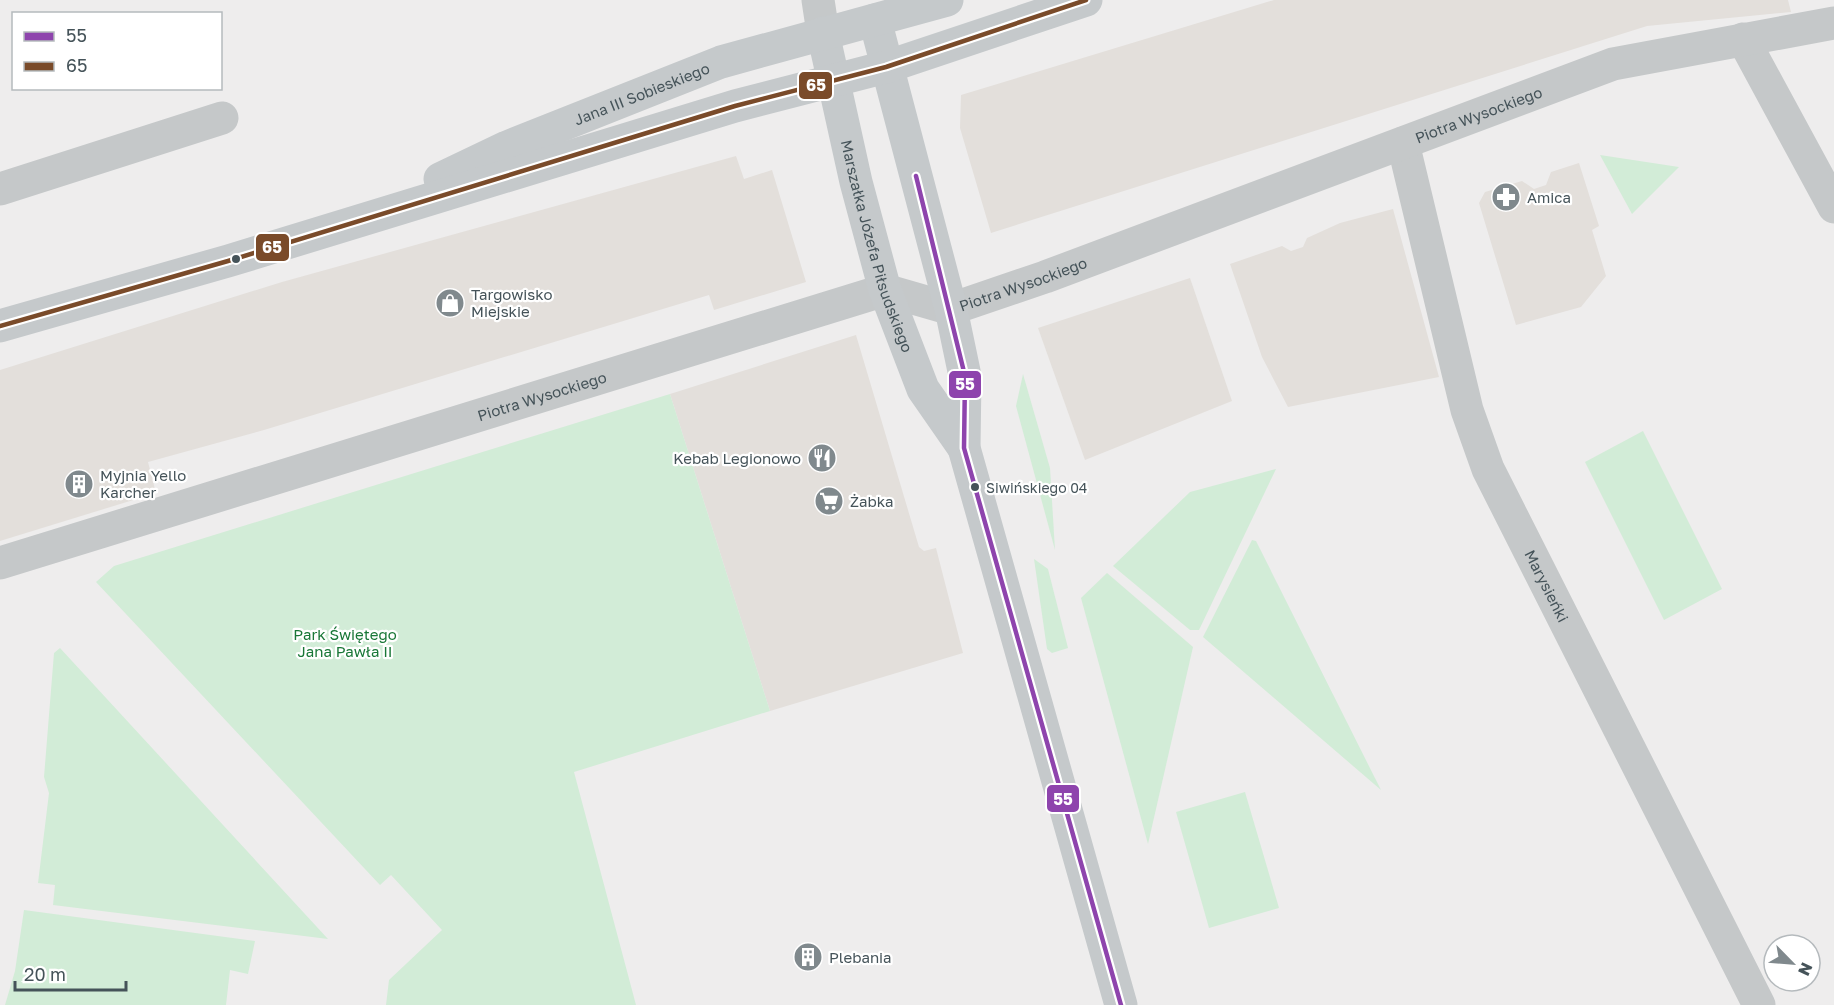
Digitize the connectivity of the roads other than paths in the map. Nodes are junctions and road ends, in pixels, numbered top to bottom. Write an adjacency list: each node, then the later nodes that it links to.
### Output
1 (818, 0): 6 (street)
2 (947, 0): 4 (street, Jana III Sobieskiego)
3 (1086, 0): 8 (street, Jana III Sobieskiego)
4 (872, 10): 6 (street, Jana III Sobieskiego); 8 (street, Marszałka Józefa Piłsudskiego)
5 (1834, 23): 7 (street, Piotra Wysockiego)
6 (823, 33): 9 (street, Marszałka Józefa Piłsudskiego); 14 (street, Jana III Sobieskiego)
7 (1743, 39): 11 (street, Piotra Wysockiego); 13 (street)
8 (886, 67): 9 (street, Jana III Sobieskiego); 16 (street, Marszałka Józefa Piłsudskiego)
9 (834, 80): 14 (street, Jana III Sobieskiego); 15 (street, Marszałka Józefa Piłsudskiego)
10 (222, 118): 12 (street)
11 (1403, 142): 16 (street, Piotra Wysockiego); 21 (street, Marysieńki)
12 (0, 189)
13 (1834, 207)
14 (349, 223): 17 (street, Jana III Sobieskiego)
15 (885, 290): 16 (street, Piotra Wysockiego); 18 (street, Marszałka Józefa Piłsudskiego); 19 (street, Piotra Wysockiego)
16 (951, 309): 18 (street, Marszałka Józefa Piłsudskiego)
17 (0, 326)
18 (963, 448): 20 (street, Marszałka Józefa Piłsudskiego)
19 (0, 563)
20 (1121, 1005)
21 (1759, 1005)

